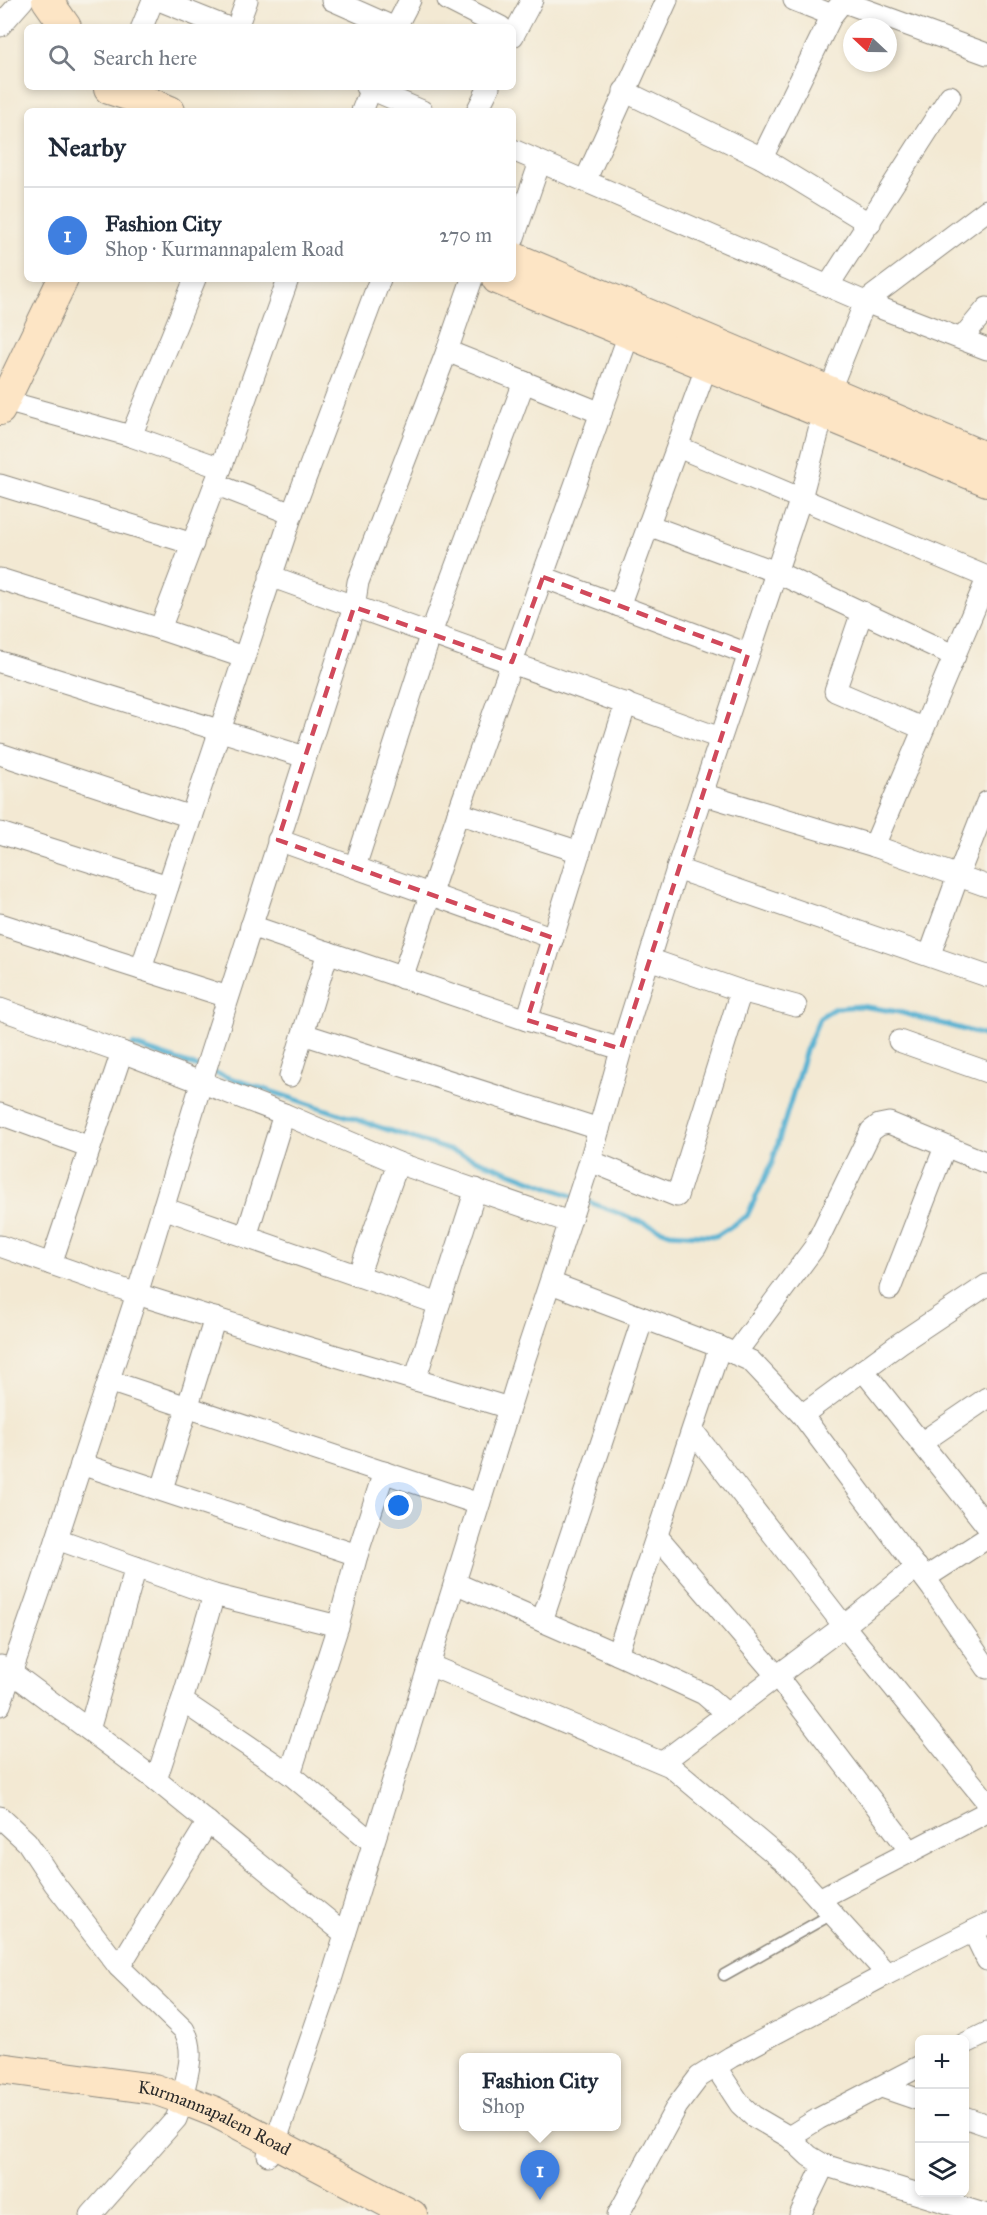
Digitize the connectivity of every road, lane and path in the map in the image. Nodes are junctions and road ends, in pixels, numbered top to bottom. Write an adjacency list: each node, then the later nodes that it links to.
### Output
1 (23, 0): 21 (street)
2 (47, 0): 13 (street)
3 (153, 0): 14 (street)
4 (159, 0): 15 (street)
5 (248, 0): 16 (street)
6 (332, 0): 17 (street)
7 (410, 0): 18 (street)
8 (448, 0): 19 (street)
9 (532, 0): 20 (street)
10 (667, 0): 26 (street)
11 (794, 0): 12 (street)
12 (832, 15): 22 (street); 33 (street)
13 (64, 24)
14 (143, 24)
15 (219, 24)
16 (238, 24)
17 (387, 24)
18 (396, 24)
19 (494, 24)
20 (516, 24)
21 (0, 26)
22 (987, 54)
23 (112, 90): 28 (street)
24 (379, 90): 29 (street); 30 (street)
25 (488, 90): 31 (street)
26 (624, 91): 33 (street); 35 (street)
27 (950, 96): 37 (street)
28 (147, 108)
29 (364, 108)
30 (416, 108)
31 (478, 108)
32 (516, 151): 34 (street)
33 (762, 158): 37 (street)
34 (540, 162): 35 (street); 38 (street)
35 (585, 181): 46 (street)
36 (987, 210): 47 (street)
37 (870, 224): 46 (street)
38 (516, 231)
39 (516, 258): 55 (street)
40 (62, 282): 56 (street)
41 (194, 282): 58 (street)
42 (287, 282): 61 (street)
43 (379, 282): 65 (street)
44 (471, 282): 52 (street)
45 (504, 282): 49 (street)
46 (828, 286): 47 (street)
47 (865, 302): 50 (street); 55 (street)
48 (987, 308): 50 (street)
49 (629, 334): 53 (street); 57 (street)
50 (962, 338): 51 (street)
51 (987, 349)
52 (447, 351): 54 (street); 74 (street)
53 (707, 365): 55 (street); 59 (street)
54 (524, 382): 57 (street); 77 (street)
55 (826, 402): 60 (street); 62 (street); 64 (street)
56 (2, 403): 58 (street)
57 (602, 413): 70 (street)
58 (131, 436): 61 (street)
59 (678, 447): 64 (street); 66 (street)
60 (987, 458)
61 (218, 476): 65 (street); 67 (street)
62 (987, 482)
63 (0, 485): 67 (street)
64 (801, 498): 68 (street); 71 (street)
65 (292, 514): 69 (street)
66 (648, 525): 68 (street); 73 (street)
67 (193, 544): 76 (street)
68 (776, 572): 75 (street); 78 (street)
69 (270, 576): 74 (street); 80 (street)
70 (543, 577): 73 (street); 82 (street)
71 (987, 578): 79 (street)
72 (0, 579): 76 (street)
73 (619, 606): 78 (street)
74 (354, 607): 77 (street); 88 (street)
75 (862, 612): 79 (street); 84 (street)
76 (160, 629): 80 (street)
77 (431, 633): 82 (street); 97 (street)
78 (748, 654): 86 (street)
79 (955, 656): 84 (street)
80 (243, 657): 85 (street)
81 (0, 662): 85 (street)
82 (512, 662): 83 (street); 91 (street)
83 (627, 703): 86 (street); 96 (street)
84 (922, 728): 95 (street)
85 (220, 730): 88 (street); 92 (street)
86 (720, 738): 89 (street)
87 (0, 754): 92 (street)
88 (305, 756): 94 (street)
89 (702, 794): 95 (street); 98 (street)
90 (987, 802): 99 (street)
91 (458, 813): 96 (street); 102 (street)
92 (191, 817): 100 (street)
93 (0, 833): 100 (street)
94 (278, 840): 97 (street); 104 (street)
95 (874, 846): 99 (street)
96 (580, 852): 105 (street)
97 (355, 867): 102 (street)
98 (677, 869): 107 (street); 108 (street)
99 (958, 876): 101 (street); 107 (street)
100 (168, 886): 109 (street)
101 (987, 886)
102 (432, 894): 105 (street); 111 (street)
103 (0, 924): 109 (street)
104 (251, 926): 106 (street); 113 (street)
105 (553, 938): 116 (street)
106 (328, 952): 111 (street); 117 (street)
107 (930, 954): 110 (street)
108 (649, 959): 112 (street); 119 (street)
109 (141, 969): 113 (street)
110 (987, 976)
111 (402, 978): 116 (street)
112 (741, 991): 114 (street); 129 (street)
113 (228, 997): 122 (street)
114 (796, 1006)
115 (0, 1009): 120 (street)
116 (527, 1020): 119 (street)
117 (303, 1034): 123 (street); 126 (street)
118 (899, 1041): 121 (street)
119 (621, 1049): 126 (street)
120 (122, 1052): 122 (street); 127 (street)
121 (987, 1072)
122 (204, 1073): 125 (street); 134 (street)
123 (291, 1076)
124 (0, 1114): 127 (street)
125 (284, 1114): 130 (street); 135 (street)
126 (599, 1129): 129 (street)
127 (90, 1147): 137 (street)
128 (945, 1147): 131 (street); 141 (street); 146 (street)
129 (590, 1161): 133 (street)
130 (399, 1163): 132 (street); 138 (street)
131 (987, 1163)
132 (477, 1189): 133 (street); 143 (street)
133 (575, 1206): 139 (street)
134 (163, 1208): 135 (street); 142 (street)
135 (246, 1237): 138 (street)
136 (0, 1246): 137 (street)
137 (51, 1264): 142 (street)
138 (358, 1276): 143 (street)
139 (551, 1283): 145 (street); 152 (street)
140 (987, 1285): 147 (street)
141 (890, 1289)
142 (137, 1294): 144 (street); 149 (street)
143 (439, 1304): 148 (street)
144 (215, 1318): 148 (street); 151 (street)
145 (643, 1318): 146 (street); 169 (street)
146 (727, 1350): 153 (street); 154 (street)
147 (863, 1370): 153 (street); 155 (street)
148 (415, 1380): 152 (street)
149 (109, 1381): 151 (street); 156 (street)
150 (987, 1398): 155 (street)
151 (187, 1407): 157 (street); 158 (street)
152 (509, 1408): 159 (street)
153 (802, 1416): 166 (street)
154 (693, 1431): 161 (street); 171 (street)
155 (921, 1443): 160 (street)
156 (81, 1464): 158 (street); 163 (street)
157 (384, 1472): 159 (street); 164 (street)
158 (162, 1489): 164 (street)
159 (479, 1504): 167 (street)
160 (987, 1526)
161 (657, 1536): 173 (street); 177 (street)
162 (987, 1538): 166 (street)
163 (57, 1539): 165 (street); 176 (street)
164 (357, 1555): 170 (street)
165 (136, 1567): 168 (street); 181 (street)
166 (921, 1573): 171 (street); 172 (street)
167 (455, 1583): 169 (street); 174 (street)
168 (214, 1595): 170 (street); 178 (street)
169 (542, 1621): 173 (street)
170 (338, 1626): 183 (street)
171 (844, 1626): 177 (street); 185 (street)
172 (980, 1644): 175 (street)
173 (617, 1654): 180 (street)
174 (429, 1665): 182 (street); 189 (street)
175 (987, 1668)
176 (6, 1669): 179 (street); 181 (street)
177 (777, 1676): 180 (street); 190 (street)
178 (182, 1701): 183 (street); 184 (street)
179 (0, 1705)
180 (727, 1714): 182 (street)
181 (89, 1730): 184 (street)
182 (663, 1762): 191 (street)
183 (290, 1774): 189 (street)
184 (156, 1780): 188 (street)
185 (987, 1802)
186 (987, 1812): 190 (street)
187 (0, 1816): 195 (street)
188 (208, 1822): 193 (street); 195 (street)
189 (373, 1843): 193 (street)
190 (911, 1852): 191 (street)
191 (826, 1906): 196 (street); 197 (lane)
192 (980, 1928): 194 (street); 196 (street)
193 (345, 1934): 208 (street)
194 (987, 1960)
195 (119, 1968): 204 (street)
196 (887, 1974): 198 (street)
197 (724, 1975)
198 (715, 2066): 207 (street); 213 (street)
199 (0, 2068): 204 (street, Kurmannapalem Road)
200 (915, 2069): 202 (street)
201 (0, 2081): 204 (street)
202 (882, 2086): 203 (street); 207 (street)
203 (915, 2098)
204 (180, 2105): 208 (street, Kurmannapalem Road); 210 (street)
205 (969, 2119): 206 (street)
206 (987, 2125)
207 (789, 2137): 209 (street)
208 (272, 2149): 211 (street); 212 (street, Kurmannapalem Road)
209 (824, 2165): 214 (street); 215 (street)
210 (91, 2215)
211 (381, 2215)
212 (412, 2215)
213 (618, 2215)
214 (800, 2215)
215 (987, 2215)

